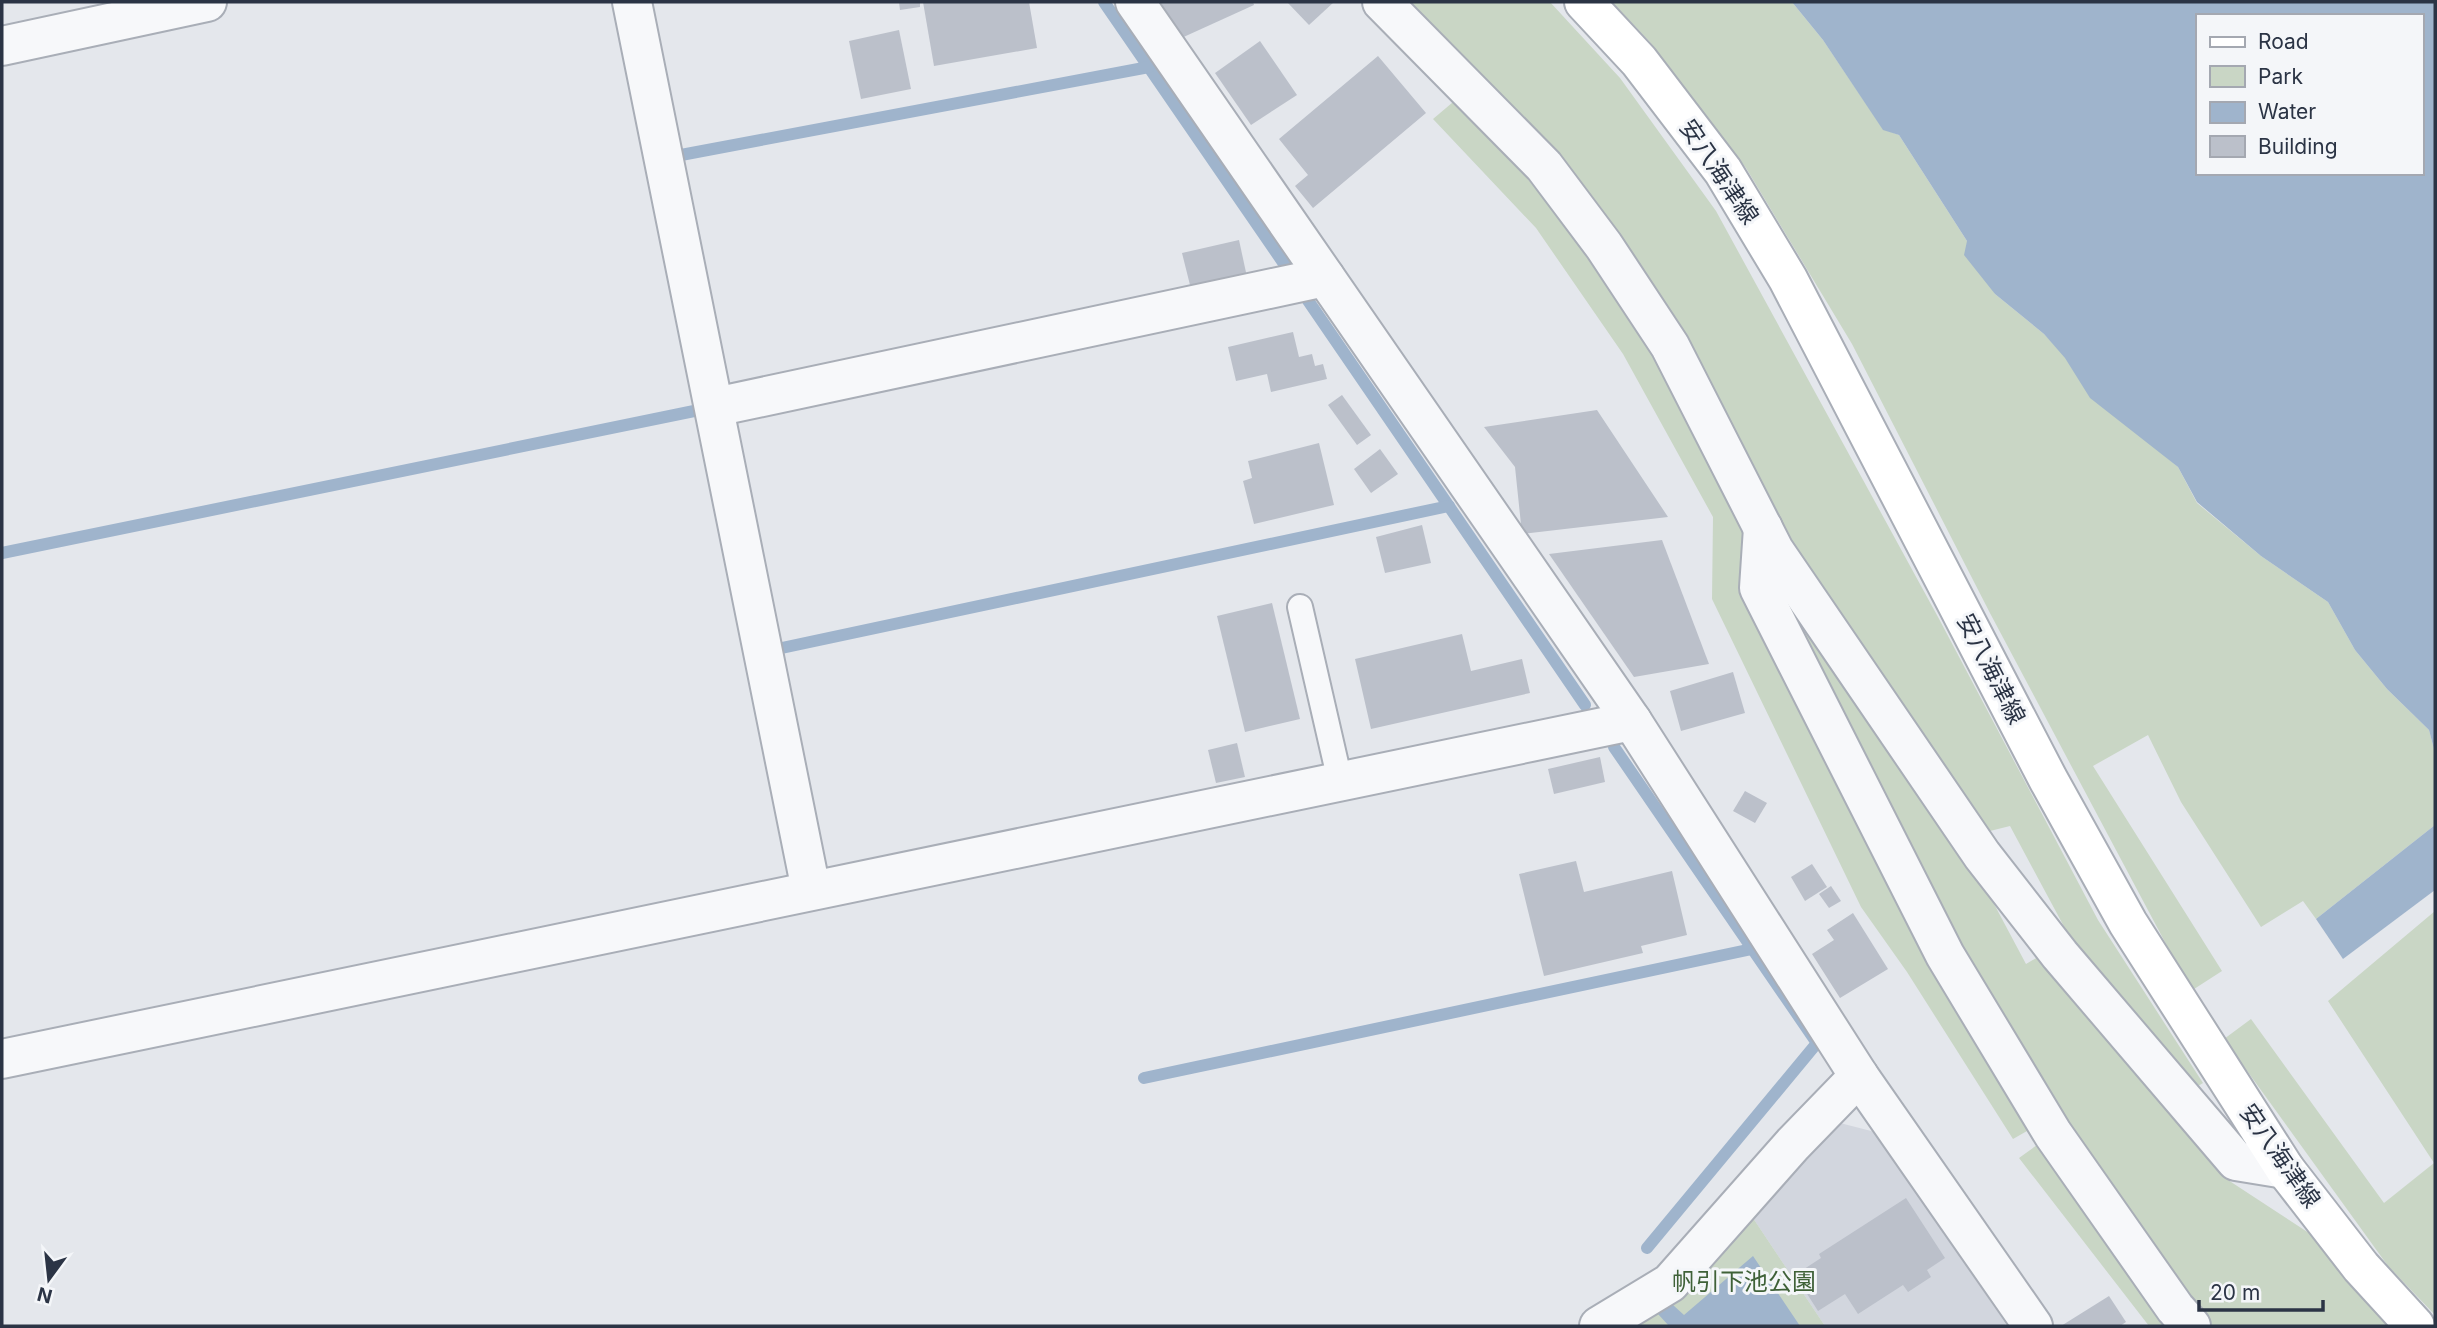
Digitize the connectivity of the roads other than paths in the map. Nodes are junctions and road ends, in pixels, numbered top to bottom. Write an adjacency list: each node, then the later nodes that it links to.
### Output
1 (207, 2): 6 (street)
2 (632, 2): 8 (street)
3 (1135, 2): 7 (street)
4 (1382, 2): 9 (street)
5 (1584, 2): 16 (main road, 安八海津線)
6 (2, 46)
7 (1325, 277): 8 (street); 11 (street)
8 (715, 407): 13 (street)
9 (1763, 528): 16 (street); 19 (street)
10 (1300, 607): 12 (lane)
11 (1632, 721): 12 (street); 15 (street)
12 (1340, 781): 13 (street)
13 (811, 890): 14 (street)
14 (2, 1059)
15 (1858, 1076): 17 (street); 18 (street)
16 (2285, 1169): 20 (main road, 安八海津線)
17 (1599, 1326)
18 (2033, 1326)
19 (2191, 1326)
20 (2415, 1326)

